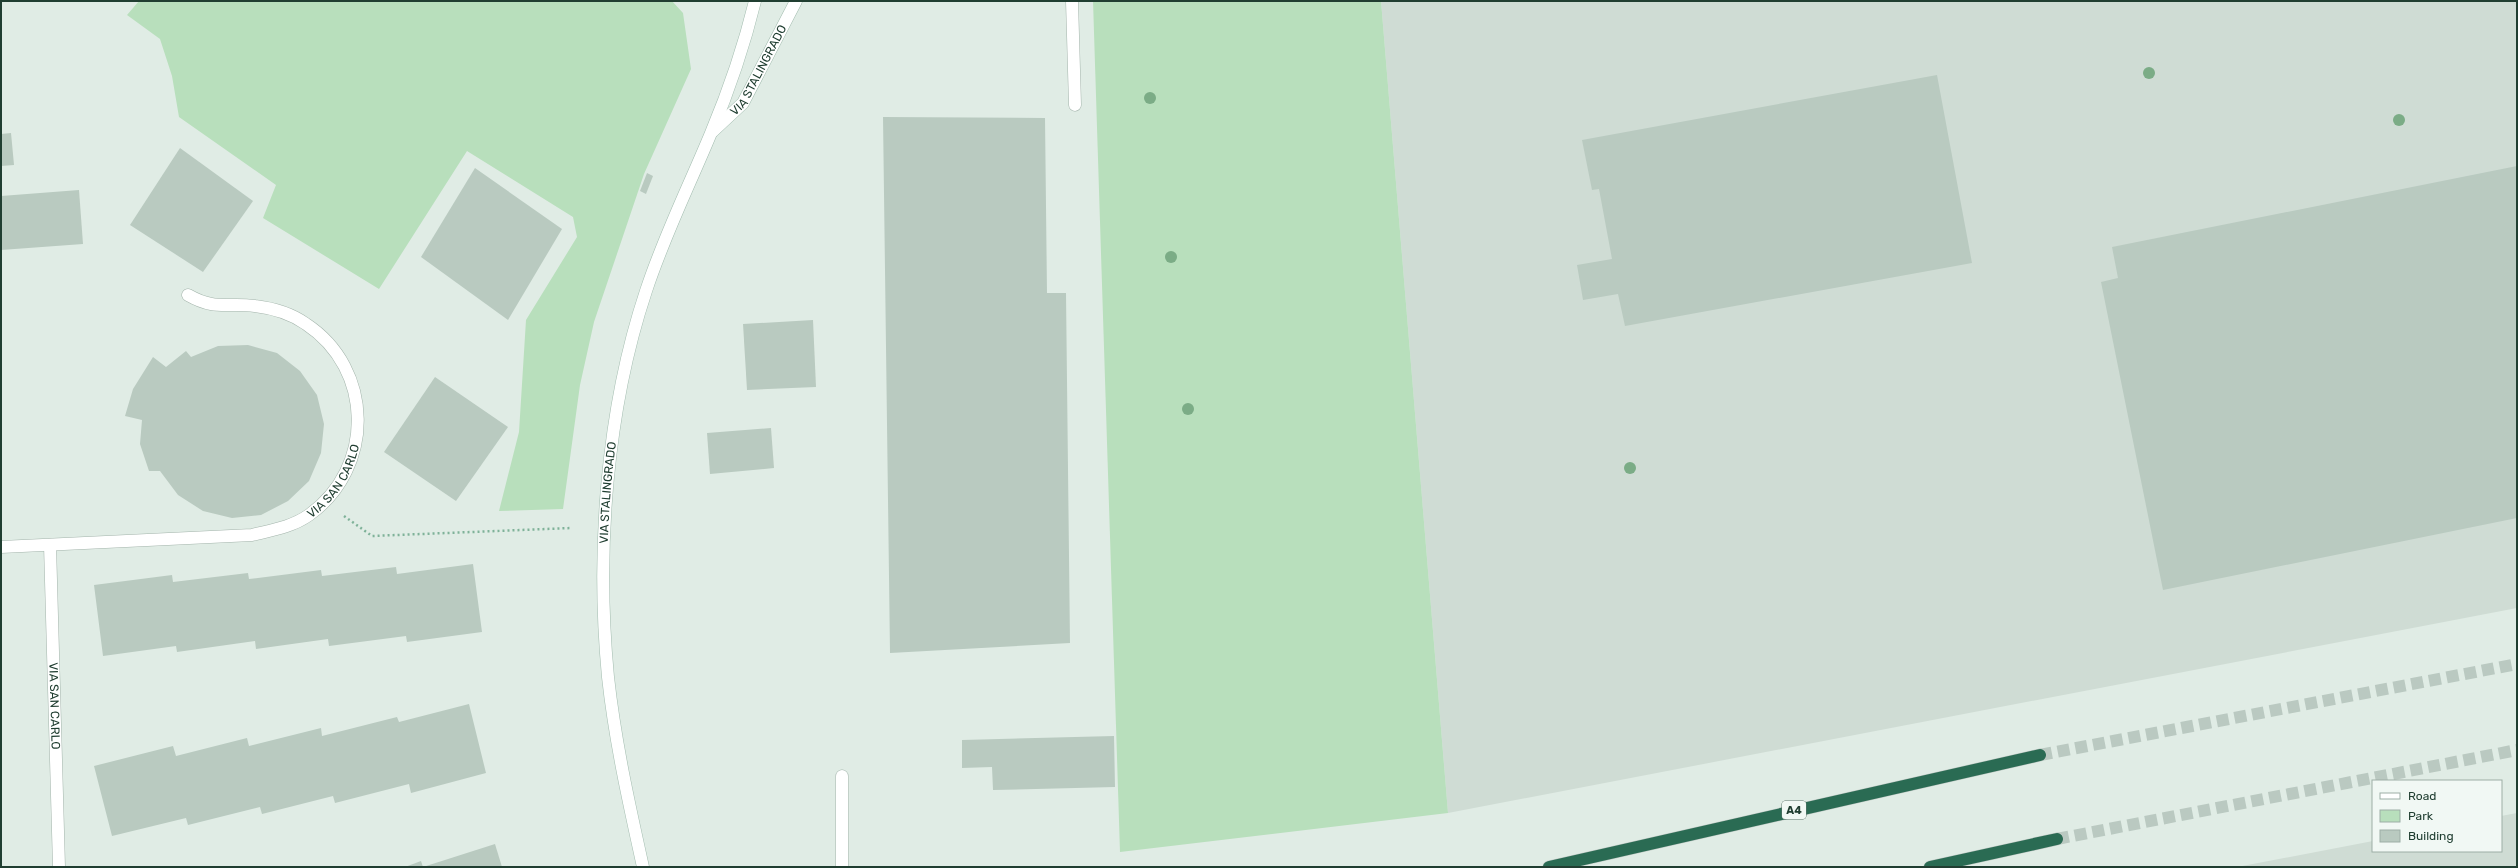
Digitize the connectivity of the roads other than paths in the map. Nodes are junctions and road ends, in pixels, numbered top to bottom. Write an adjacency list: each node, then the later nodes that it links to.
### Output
1 (755, 1): 5 (main road, VIA STALINGRADO)
2 (796, 1): 5 (main road, VIA STALINGRADO)
3 (1072, 1): 4 (main road)
4 (1075, 105)
5 (712, 132): 13 (main road, VIA STALINGRADO)
6 (188, 295): 7 (main road, VIA SAN CARLO)
7 (50, 545): 8 (main road, VIA SAN CARLO); 12 (main road, VIA SAN CARLO)
8 (1, 547)
9 (2040, 755): 15 (highway, A4)
10 (842, 776): 14 (main road)
11 (2057, 840): 16 (highway)
12 (59, 867)
13 (643, 867)
14 (842, 867)
15 (1549, 867)
16 (1930, 867)

